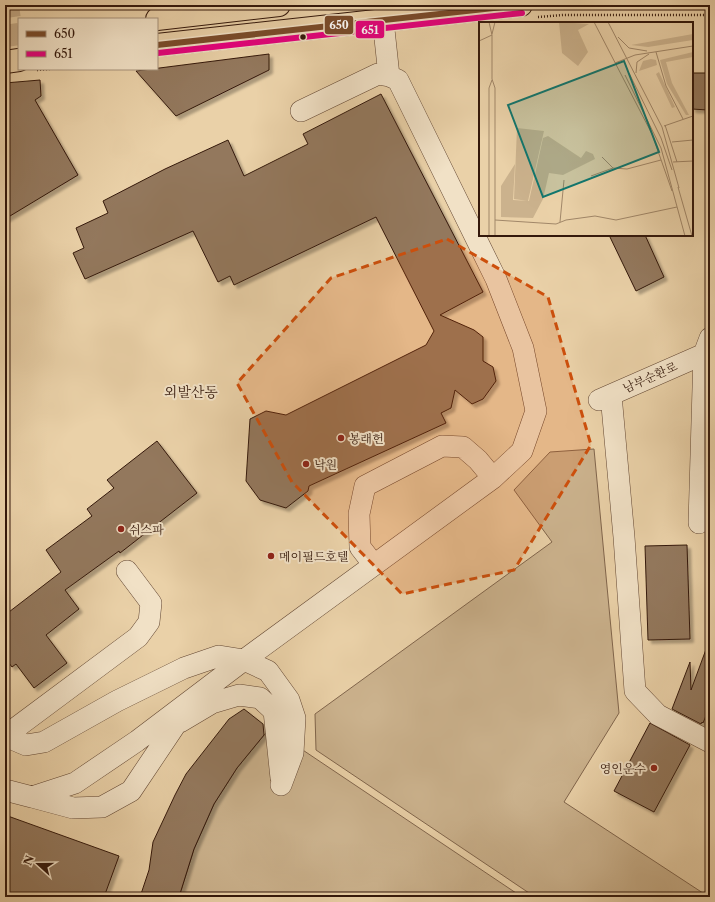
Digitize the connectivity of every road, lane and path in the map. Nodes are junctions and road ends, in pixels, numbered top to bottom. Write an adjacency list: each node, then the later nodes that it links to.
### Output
1 (279, 5): 4 (main road)
2 (526, 11): 3 (path); 5 (main road)
3 (710, 14)
4 (158, 20)
5 (383, 20): 6 (main road); 9 (street)
6 (158, 45)
7 (18, 60): 8 (main road)
8 (5, 62)
9 (388, 76): 10 (street); 12 (street)
10 (301, 110)
11 (707, 346): 13 (street, 남부순환로); 21 (street, 남부순환로)
12 (493, 478): 14 (street); 14 (street)
13 (698, 523)
14 (374, 565): 16 (street)
15 (127, 571): 20 (street)
16 (244, 660): 17 (street); 17 (street); 18 (street); 20 (street)
17 (239, 695): 19 (street)
18 (192, 698): 19 (street); 23 (street)
19 (175, 726): 23 (street)
20 (5, 736)
21 (710, 742)
22 (5, 790): 23 (street)
23 (32, 797)

